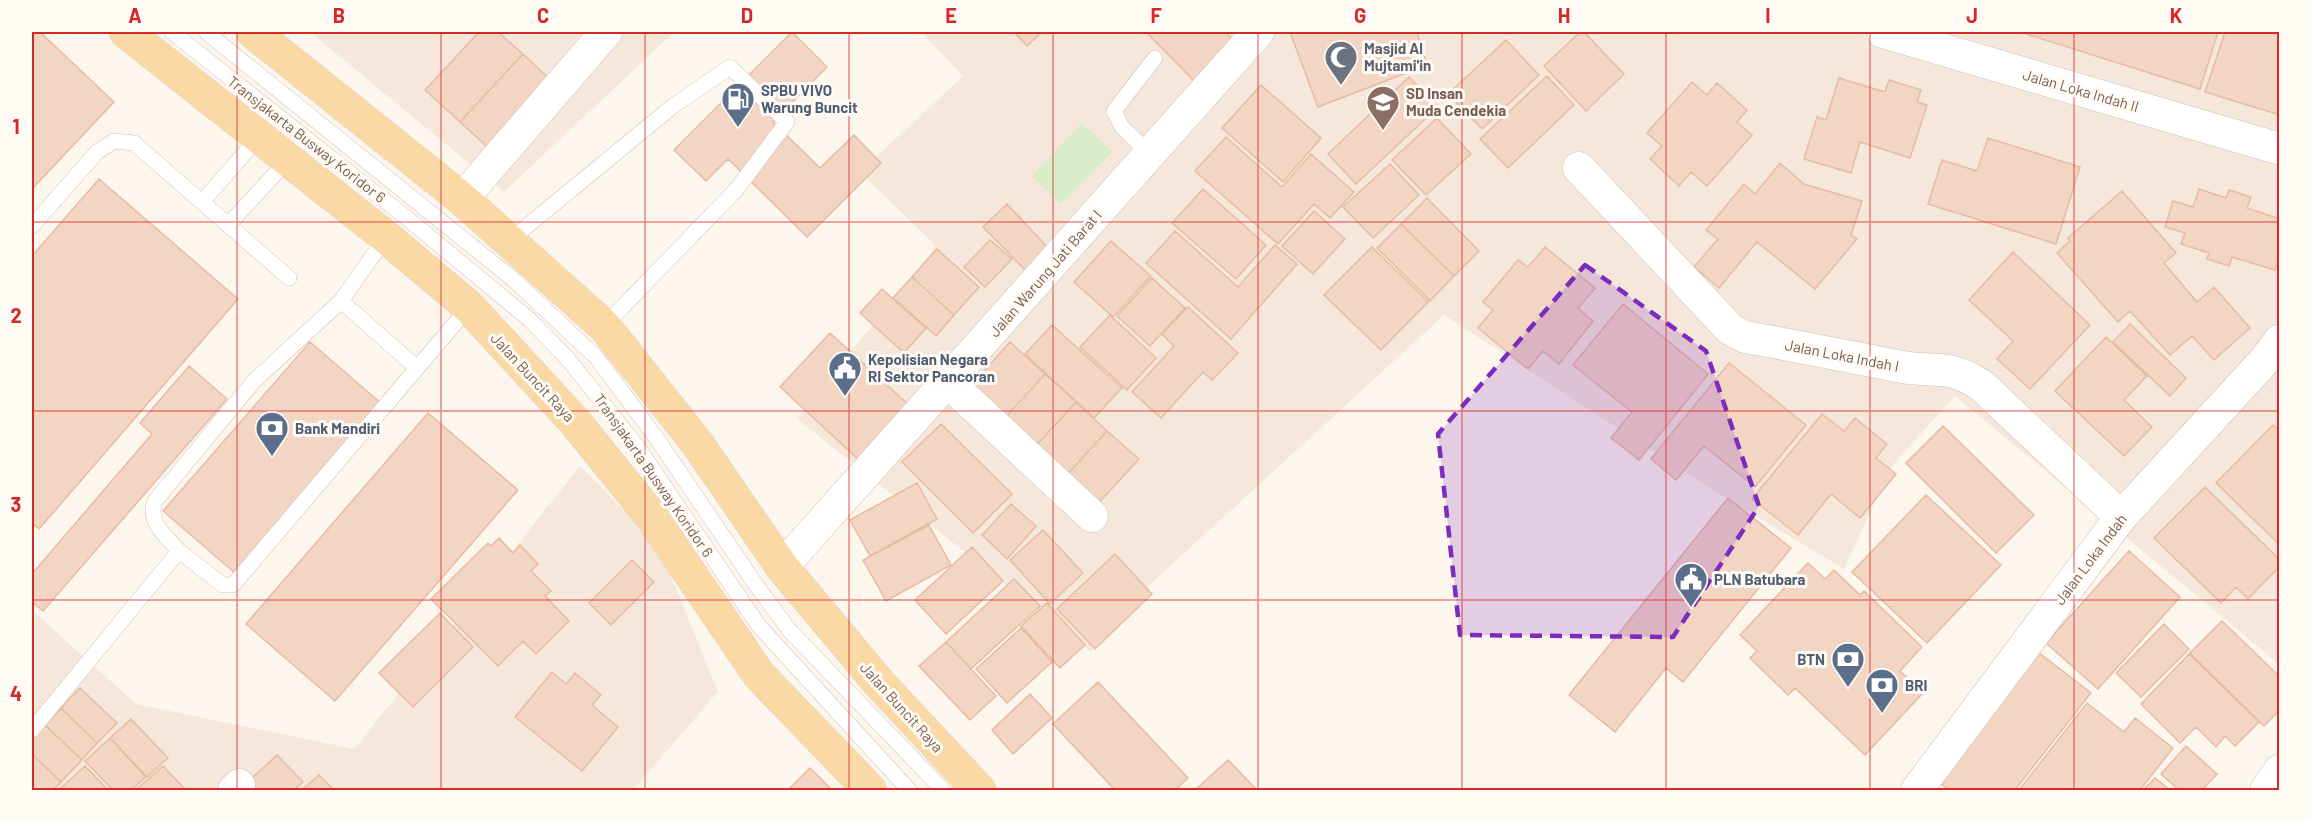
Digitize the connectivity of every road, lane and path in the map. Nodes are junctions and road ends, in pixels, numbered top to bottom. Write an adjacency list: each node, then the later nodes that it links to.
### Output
1 (126, 32): 9 (main road, Jalan Buncit Raya)
2 (172, 32): 34 (lane, Transjakarta Busway Koridor 6)
3 (206, 32): 35 (lane, Transjakarta Busway Koridor 6)
4 (253, 32): 14 (main road, Jalan Buncit Raya)
5 (606, 32): 14 (street)
6 (1258, 32): 11 (street, Jalan Warung Jati Barat I)
7 (1883, 32): 10 (street, Jalan Loka Indah II)
8 (1155, 58): 11 (lane)
9 (258, 138): 12 (main road, Jalan Buncit Raya); 15 (lane)
10 (2280, 149)
11 (1150, 154): 26 (street, Jalan Warung Jati Barat I)
12 (287, 161): 16 (lane); 18 (main road, Jalan Buncit Raya)
13 (1579, 168): 28 (street, Jalan Loka Indah I)
14 (462, 200): 19 (main road, Jalan Buncit Raya)
15 (202, 202): 16 (lane); 17 (lane)
16 (228, 225): 20 (lane)
17 (32, 226)
18 (386, 237): 21 (lane); 22 (main road, Jalan Buncit Raya)
19 (510, 240): 23 (main road, Jalan Buncit Raya); 23 (lane)
20 (289, 278)
21 (341, 301): 25 (lane); 29 (lane)
22 (469, 308): 25 (lane); 33 (main road, Jalan Buncit Raya)
23 (604, 326): 30 (main road, Jalan Buncit Raya)
24 (2280, 340): 28 (street, Jalan Loka Indah)
25 (417, 368): 29 (lane)
26 (948, 382): 27 (street); 30 (street, Jalan Warung Jati Barat I)
27 (1092, 516)
28 (2121, 518): 37 (street, Jalan Loka Indah)
29 (179, 551): 31 (lane)
30 (782, 567): 36 (main road, Jalan Buncit Raya)
31 (32, 730)
32 (2280, 770): 38 (street)
33 (870, 790)
34 (909, 790)
35 (943, 790)
36 (980, 790)
37 (1917, 790)
38 (2266, 790)

